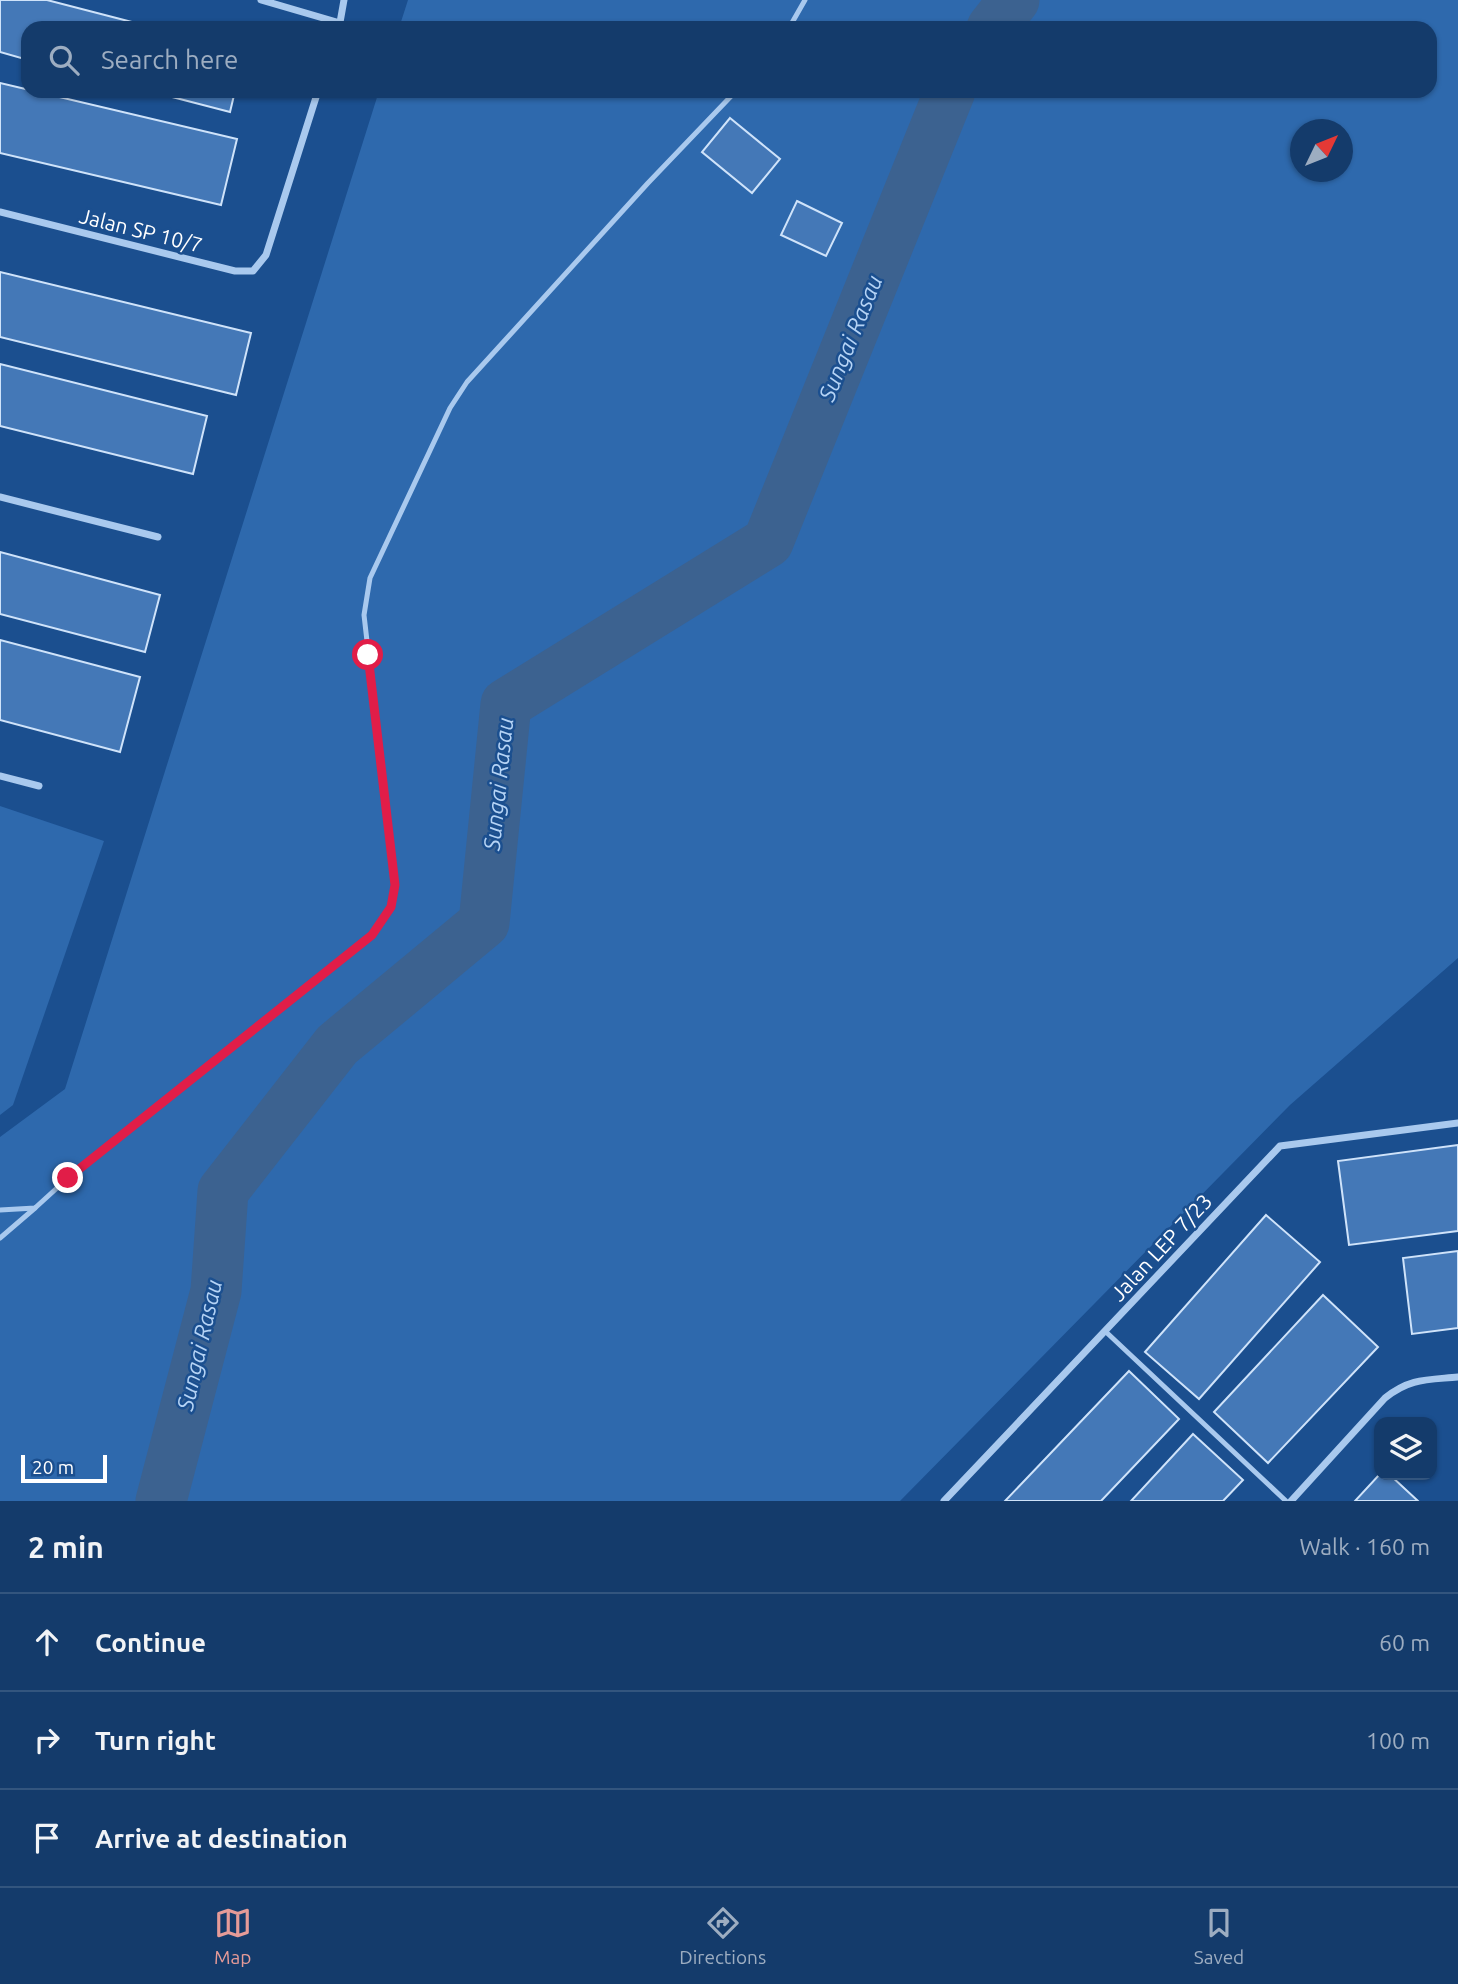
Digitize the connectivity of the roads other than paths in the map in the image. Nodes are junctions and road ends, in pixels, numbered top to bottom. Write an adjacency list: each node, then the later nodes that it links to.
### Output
1 (261, 0): 4 (street)
2 (344, 0): 5 (street)
3 (804, 0): 6 (lane)
4 (327, 21)
5 (340, 21)
6 (793, 21)
7 (316, 98): 9 (street, Jalan SP 10/7)
8 (729, 98): 15 (lane)
9 (0, 212)
10 (0, 497): 11 (street)
11 (158, 537)
12 (0, 776): 13 (street)
13 (39, 786)
14 (1458, 1123): 18 (street, Jalan LEP 7/23)
15 (35, 1208): 16 (lane); 17 (lane)
16 (0, 1210)
17 (0, 1238)
18 (1105, 1331): 20 (street, Jalan LEP 7/23); 21 (lane)
19 (1458, 1377): 21 (street)
20 (944, 1501)
21 (1289, 1501)

